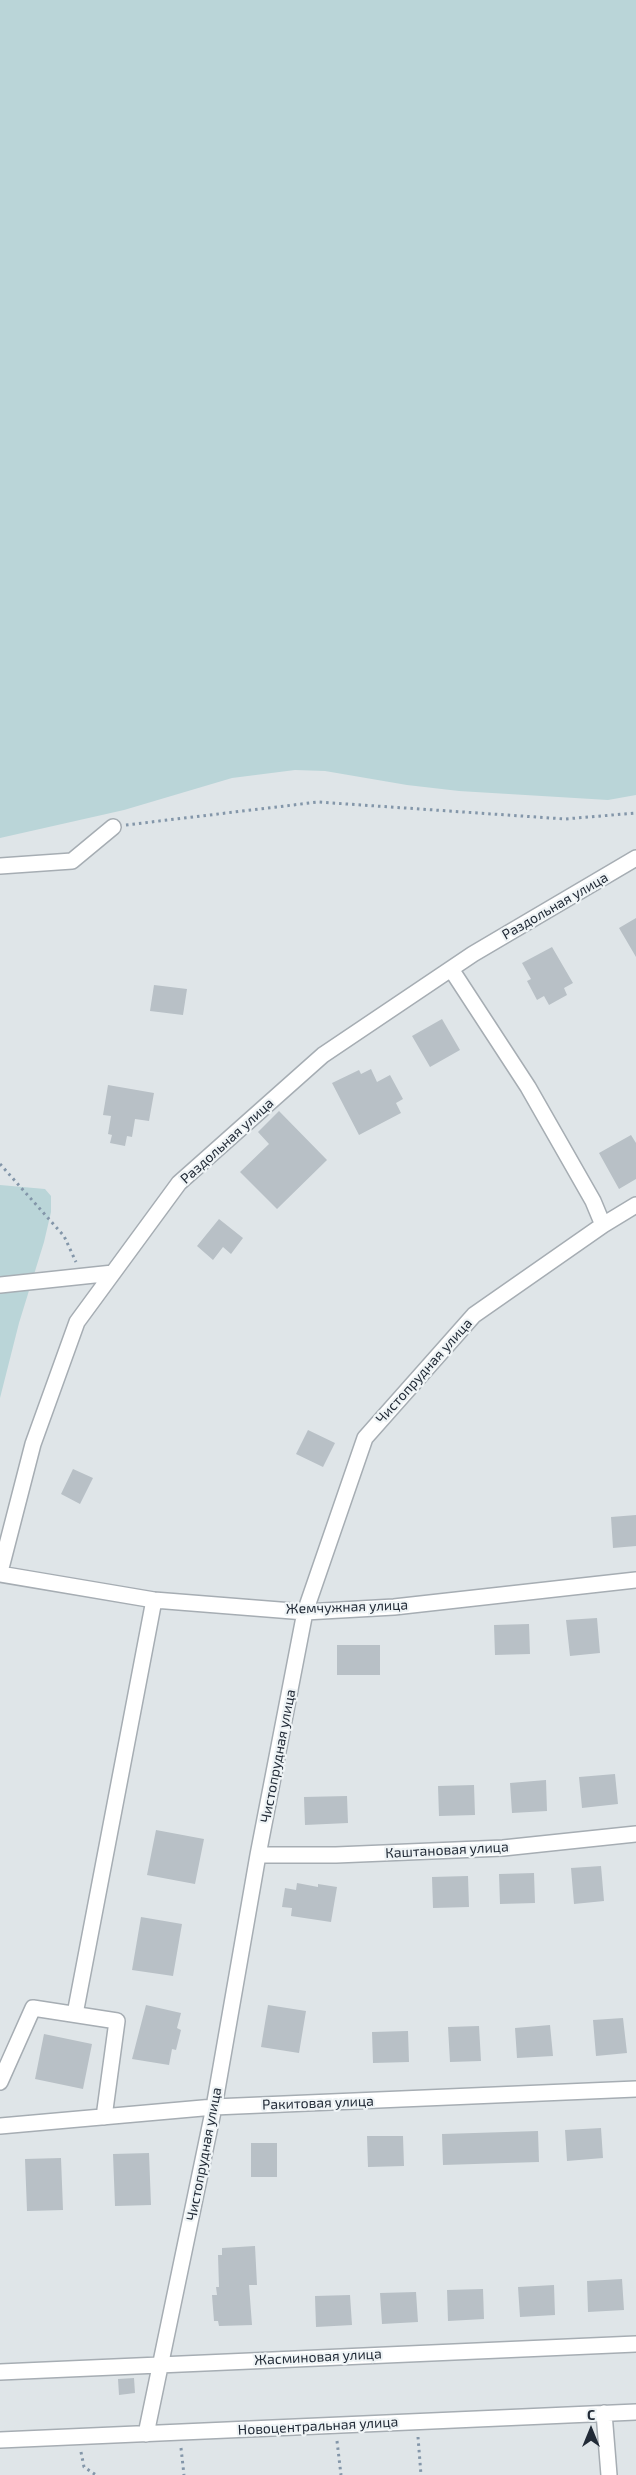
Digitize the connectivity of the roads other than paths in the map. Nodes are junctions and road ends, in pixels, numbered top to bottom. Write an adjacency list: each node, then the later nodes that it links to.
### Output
1 (114, 827): 3 (street)
2 (636, 858): 4 (street, Раздольная улица)
3 (0, 866)
4 (451, 970): 6 (street); 7 (street, Раздольная улица)
5 (636, 1205): 6 (street, Чистопрудная улица)
6 (603, 1225): 12 (street, Чистопрудная улица)
7 (114, 1273): 8 (street); 9 (street, Раздольная улица)
8 (0, 1285)
9 (0, 1573): 11 (street, Жемчужная улица)
10 (636, 1580): 12 (street, Жемчужная улица)
11 (154, 1600): 12 (street, Жемчужная улица); 15 (street)
12 (305, 1612): 14 (street, Чистопрудная улица)
13 (636, 1834): 14 (street, Каштановая улица)
14 (258, 1855): 18 (street, Чистопрудная улица)
15 (75, 2014): 16 (street); 19 (street)
16 (0, 2082)
17 (636, 2089): 18 (street, Ракитовая улица)
18 (214, 2107): 19 (street, Ракитовая улица); 22 (street, Чистопрудная улица)
19 (104, 2117): 20 (street, Ракитовая улица)
20 (0, 2126)
21 (636, 2344): 22 (street, Жасминовая улица)
22 (161, 2365): 23 (street, Жасминовая улица); 26 (street, Чистопрудная улица)
23 (0, 2372)
24 (636, 2412): 25 (street, Новоцентральная улица)
25 (604, 2413): 26 (street, Новоцентральная улица); 28 (street)
26 (146, 2434): 27 (street, Новоцентральная улица)
27 (0, 2440)
28 (609, 2475)

